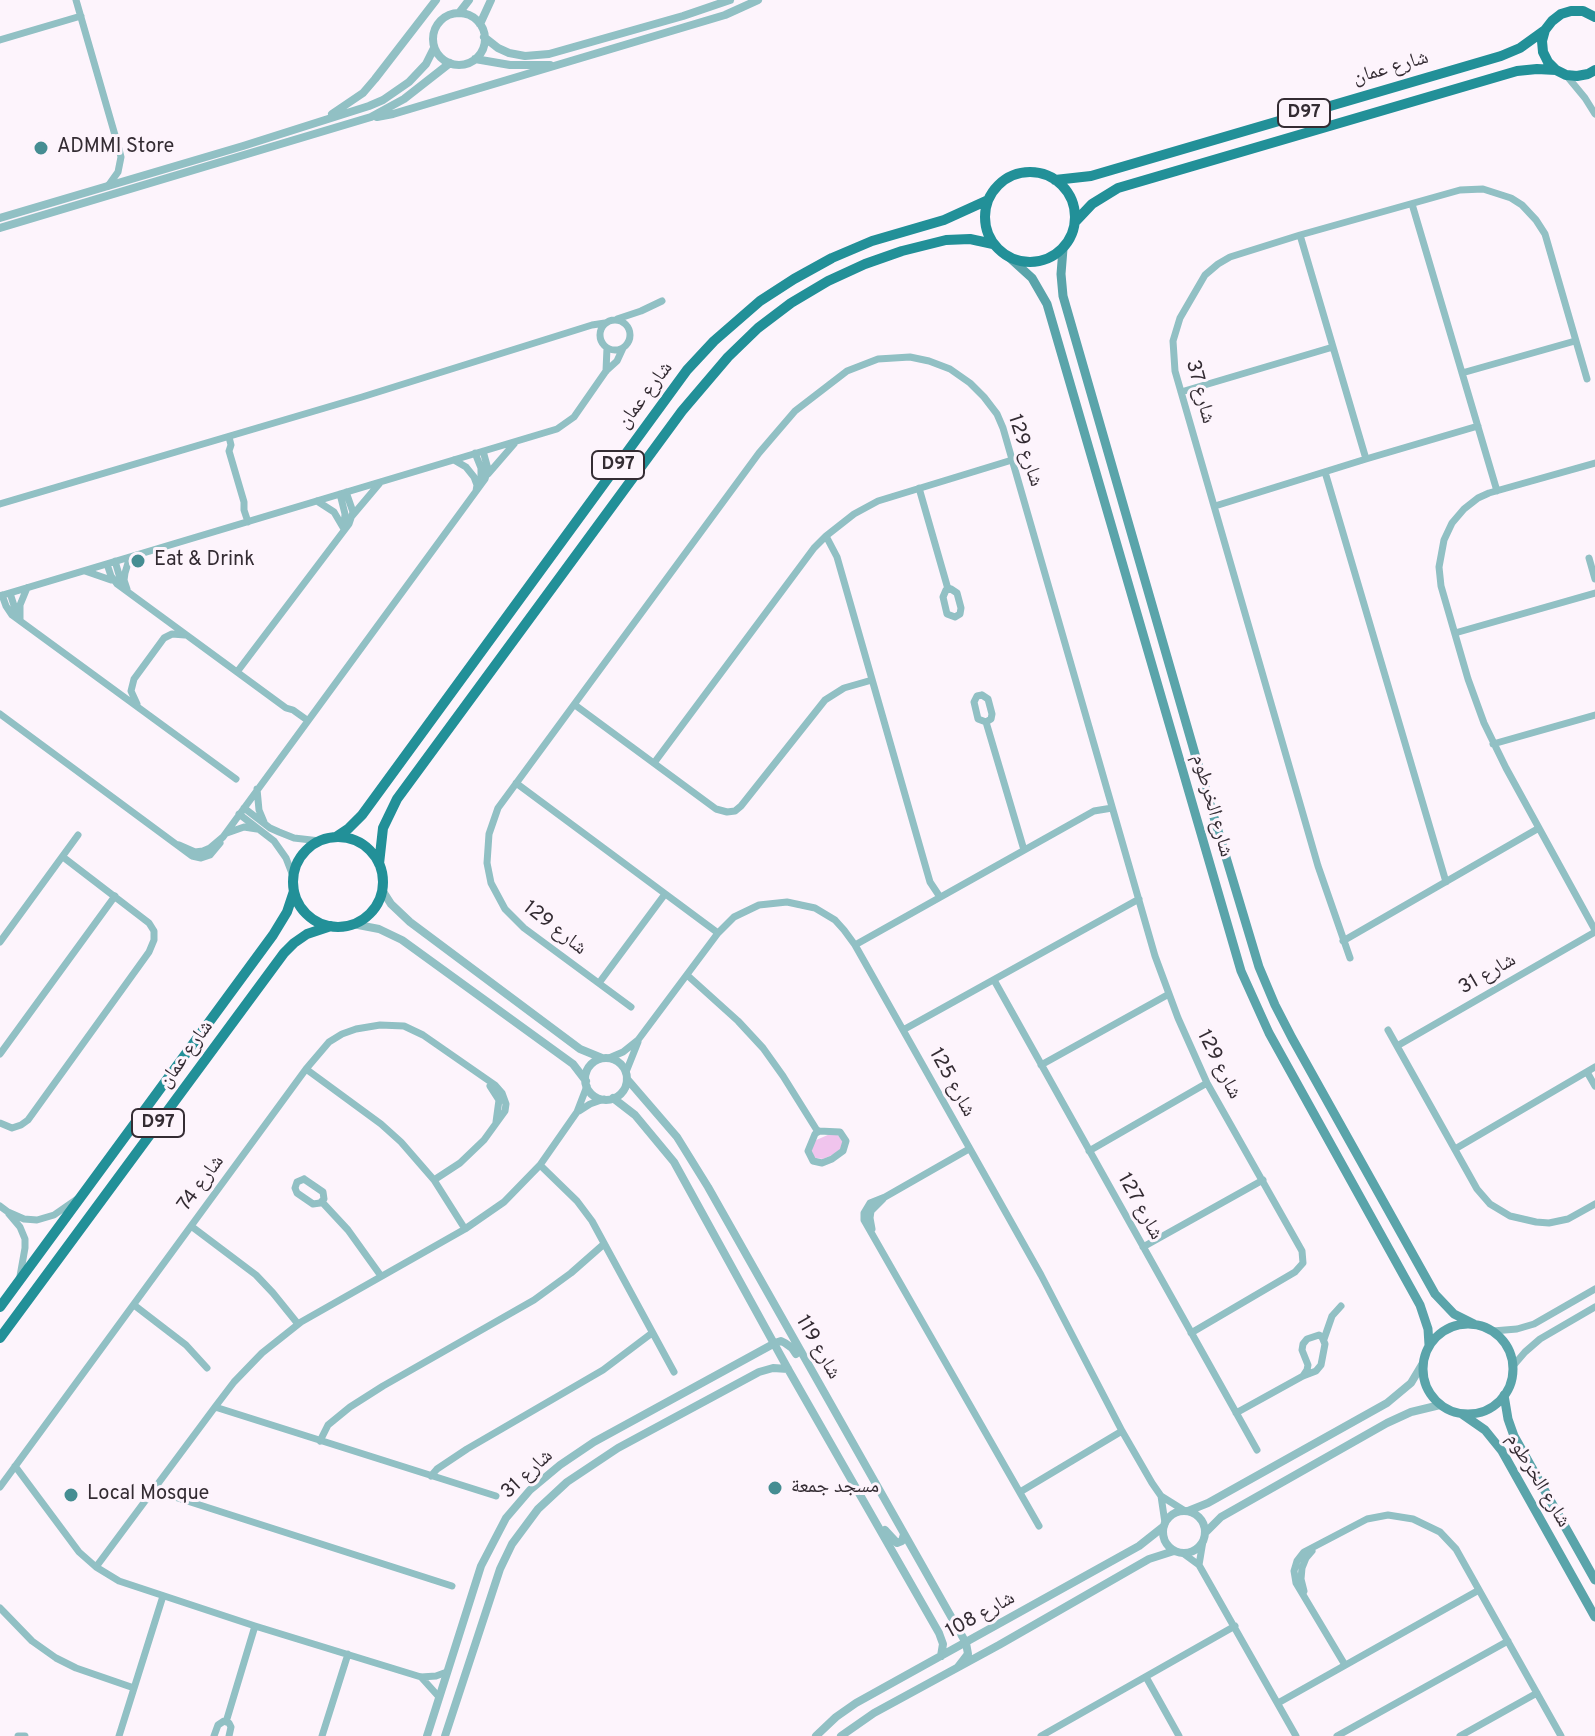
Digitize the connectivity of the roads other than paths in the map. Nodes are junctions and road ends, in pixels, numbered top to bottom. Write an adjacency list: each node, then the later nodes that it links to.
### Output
1 (76, 0): 8 (street)
2 (436, 0): 22 (street)
3 (469, 0): 7 (street)
4 (491, 0): 10 (street)
5 (730, 0): 12 (street)
6 (758, 0): 17 (street)
7 (459, 13): 10 (street); 14 (street)
8 (81, 16): 13 (street); 24 (street)
9 (1594, 16): 11 (main road, شارع عمان)
10 (480, 24): 12 (street)
11 (1545, 30): 19 (main road); 23 (main road, شارع عمان / D97)
12 (484, 37): 15 (street)
13 (0, 40)
14 (434, 48): 16 (street); 22 (street)
15 (475, 59): 16 (street); 17 (street)
16 (450, 63): 21 (street)
17 (565, 63): 21 (street)
18 (1595, 70): 19 (main road, شارع عمان)
19 (1561, 73): 20 (street); 28 (main road, شارع عمان / D97)
20 (1595, 114)
21 (371, 117): 29 (street)
22 (321, 120): 24 (street)
23 (1055, 180): 25 (main road); 28 (main road)
24 (108, 186): 27 (street)
25 (988, 200): 31 (main road); 106 (main road, شارع عمان / D97)
26 (1412, 204): 30 (street, شارع 37); 41 (street, شارع 37); 46 (street)
27 (0, 218)
28 (1075, 222): 32 (main road)
29 (0, 228)
30 (1300, 235): 42 (street); 48 (street, شارع 37)
31 (993, 244): 33 (main road); 110 (main road, شارع عمان / D97)
32 (1063, 249): 33 (main road); 173 (main road, شارع الخرطوم)
33 (1010, 258): 180 (main road, شارع الخرطوم)
34 (662, 301): 35 (street)
35 (641, 311): 36 (street); 38 (street)
36 (615, 320): 37 (street); 38 (street)
37 (605, 323): 39 (street); 40 (street)
38 (629, 329): 44 (street)
39 (577, 331): 40 (street); 50 (street)
40 (601, 341): 43 (street)
41 (1575, 341): 46 (street); 47 (street, شارع 37)
42 (1333, 347): 48 (street); 53 (street)
43 (607, 348): 44 (street); 45 (street)
44 (623, 348): 45 (street)
45 (606, 371): 51 (street)
46 (1462, 373): 49 (street)
47 (1587, 379)
48 (1181, 392): 66 (street, شارع 37)
49 (1478, 426): 53 (street); 62 (street)
50 (225, 438): 65 (street); 68 (street)
51 (519, 440): 52 (street); 58 (street)
52 (479, 452): 54 (street); 58 (street); 60 (street)
53 (1366, 459): 57 (street)
54 (454, 460): 59 (street); 60 (street)
55 (1012, 460): 61 (street); 89 (street, شارع 129); 100 (street, شارع 129)
56 (1595, 463): 62 (street)
57 (1325, 472): 66 (street); 112 (street)
58 (487, 476): 60 (street)
59 (382, 482): 63 (street); 67 (street)
60 (478, 488): 93 (street)
61 (919, 488): 70 (street); 79 (street)
62 (1497, 491): 85 (street)
63 (343, 493): 64 (street); 67 (street); 69 (street)
64 (317, 501): 68 (street); 69 (street)
65 (0, 504)
66 (1215, 506): 123 (street, شارع 37)
67 (352, 516): 69 (street)
68 (251, 521): 71 (street)
69 (344, 529): 87 (street)
70 (826, 536): 88 (street); 96 (street)
71 (135, 555): 73 (street); 78 (street)
72 (1589, 558): 75 (street)
73 (111, 562): 74 (street); 76 (street); 78 (street)
74 (83, 571): 76 (street); 77 (street)
75 (1595, 579)
76 (114, 581): 78 (street)
77 (27, 588): 81 (street); 84 (street)
78 (125, 589): 86 (street)
79 (948, 589)
80 (1595, 593): 85 (street)
81 (4, 594): 83 (street); 84 (street)
82 (0, 607): 83 (street)
83 (12, 614): 84 (street)
84 (20, 620): 90 (street)
85 (1455, 633): 95 (street)
86 (186, 635): 87 (street); 90 (street)
87 (237, 672): 93 (street)
88 (872, 680): 96 (street); 117 (street)
89 (575, 705): 96 (street); 98 (street, شارع 129)
90 (138, 706): 97 (street)
91 (0, 714): 105 (street)
92 (1595, 715): 95 (street)
93 (306, 722): 99 (street)
94 (986, 722): 108 (street)
95 (1493, 744): 103 (street)
96 (654, 763)
97 (236, 779)
98 (516, 783): 115 (street); 129 (street, شارع 129)
99 (257, 789): 101 (street); 102 (street)
100 (1112, 808): 108 (street); 118 (street, شارع 129)
101 (242, 811): 102 (street); 105 (street)
102 (262, 827): 105 (street); 107 (street); 111 (street)
103 (1539, 828): 112 (street); 121 (street)
104 (78, 835): 109 (street)
105 (224, 835)
106 (336, 837): 107 (main road); 110 (main road)
107 (320, 841): 111 (main road)
108 (1024, 850): 117 (street)
109 (63, 857): 116 (street); 124 (street)
110 (379, 864): 113 (main road)
111 (293, 876): 114 (main road)
112 (1446, 882): 123 (street)
113 (382, 890): 119 (main road); 137 (street)
114 (294, 891): 120 (main road); 156 (main road, شارع عمان / D97)
115 (665, 894): 122 (street); 129 (street)
116 (115, 896): 136 (street); 148 (street)
117 (940, 897): 125 (street)
118 (1139, 899): 128 (street); 130 (street, شارع 129)
119 (353, 924): 120 (main road); 144 (street)
120 (331, 926): 177 (main road, شارع عمان / D97)
121 (1595, 931): 135 (street, شارع 31)
122 (718, 933): 125 (street, شارع 125); 127 (street, شارع 125)
123 (1343, 941): 126 (street, شارع 37)
124 (0, 942)
125 (855, 945): 132 (street, شارع 125)
126 (1350, 958)
127 (687, 975): 134 (street, شارع 125); 149 (street)
128 (994, 980): 132 (street); 138 (street, شارع 127)
129 (599, 983): 131 (street, شارع 129)
130 (1169, 994): 138 (street); 143 (street, شارع 129)
131 (631, 1007)
132 (903, 1030): 150 (street, شارع 125)
133 (1388, 1030): 135 (street)
134 (638, 1040): 137 (street, شارع 125); 142 (street, شارع 125)
135 (1397, 1046): 151 (street)
136 (0, 1054)
137 (606, 1058): 142 (street); 144 (street)
138 (1041, 1065): 152 (street, شارع 127)
139 (1595, 1067): 141 (street)
140 (306, 1069): 154 (street); 154 (street, شارع 74); 161 (street, شارع 74)
141 (1587, 1072): 145 (street); 151 (street)
142 (626, 1075): 146 (street); 186 (street, شارع 119)
143 (1207, 1083): 152 (street); 155 (street, شارع 129)
144 (586, 1084): 146 (street); 147 (street)
145 (1595, 1086)
146 (609, 1099): 147 (street); 179 (street, شارع 119)
147 (577, 1112): 153 (street)
148 (0, 1123)
149 (818, 1132): 149 (street)
150 (969, 1149): 194 (street, شارع 125); 204 (street)
151 (1455, 1149): 158 (street)
152 (1089, 1151): 164 (street, شارع 127)
153 (540, 1165): 162 (street); 163 (street)
154 (434, 1180): 162 (street)
155 (1263, 1180): 164 (street); 176 (street, شارع 129)
156 (82, 1194): 160 (street); 166 (main road, شارع عمان / D97)
157 (322, 1202): 165 (street)
158 (1595, 1204)
159 (0, 1206): 160 (street)
160 (8, 1212): 166 (street)
161 (191, 1226): 168 (street, شارع 74); 172 (street)
162 (465, 1229): 165 (street)
163 (604, 1244): 175 (street); 195 (street)
164 (1143, 1247): 176 (street, شارع 127)
165 (381, 1276): 172 (street)
166 (20, 1280): 170 (main road, شارع عمان / D97)
167 (1595, 1289): 174 (street)
168 (134, 1305): 183 (street); 199 (street, شارع 74)
169 (1341, 1306): 178 (street)
170 (0, 1307)
171 (1595, 1307): 182 (street)
172 (298, 1324): 190 (street)
173 (1474, 1324): 174 (main road); 180 (main road)
174 (1493, 1331): 182 (main road)
175 (652, 1333): 185 (street); 198 (street)
176 (1191, 1333): 191 (street, شارع 127)
177 (0, 1338)
178 (1324, 1339): 187 (street); 187 (street)
179 (775, 1343): 184 (street, شارع 119); 186 (street); 193 (street, شارع 31)
180 (1429, 1345): 181 (main road)
181 (1423, 1363): 189 (main road); 207 (street)
182 (1513, 1366): 188 (main road)
183 (207, 1368)
184 (788, 1369): 197 (street, شارع 31); 208 (street, شارع 119)
185 (674, 1372)
186 (812, 1372): 211 (street, شارع 119)
187 (1303, 1376): 191 (street)
188 (1504, 1395): 192 (main road); 217 (main road, شارع الخرطوم)
189 (1440, 1405): 192 (main road); 212 (street)
190 (215, 1407): 195 (street); 202 (street)
191 (1236, 1413): 196 (street, شارع 127)
192 (1462, 1414): 222 (main road, شارع الخرطوم)
193 (641, 1417): 197 (street); 231 (street, شارع 31)
194 (1122, 1431): 204 (street); 206 (street, شارع 125)
195 (320, 1441): 200 (street)
196 (1257, 1450)
197 (602, 1457): 246 (street, شارع 31)
198 (445, 1465): 200 (street); 201 (street)
199 (15, 1466): 203 (street, شارع 74); 216 (street)
200 (431, 1476): 201 (street)
201 (446, 1480): 205 (street)
202 (156, 1485): 216 (street); 218 (street)
203 (0, 1487)
204 (1020, 1492): 210 (street)
205 (496, 1496)
206 (1161, 1496): 207 (street, شارع 125); 209 (street, شارع 125)
207 (1186, 1511): 209 (street); 212 (street)
208 (872, 1514): 211 (street); 228 (street, شارع 119)
209 (1164, 1525): 213 (street); 226 (street, شارع 108)
210 (1039, 1526)
211 (903, 1533): 226 (street, شارع 119)
212 (1204, 1537): 214 (street); 215 (street)
213 (1174, 1551): 214 (street); 230 (street, شارع 108)
214 (1184, 1554): 215 (street)
215 (1199, 1565): 224 (street)
216 (96, 1567): 220 (street)
217 (1595, 1580)
218 (452, 1586)
219 (1479, 1590): 225 (street); 229 (street); 229 (street)
220 (163, 1596): 223 (street); 234 (street)
221 (0, 1608): 234 (street)
222 (1595, 1617)
223 (255, 1626): 227 (street); 238 (street)
224 (1235, 1626): 233 (street); 237 (street)
225 (1508, 1641): 235 (street); 252 (street)
226 (966, 1643): 228 (street, شارع 108); 230 (street)
227 (348, 1654): 232 (street); 244 (street)
228 (941, 1656): 247 (street, شارع 108)
229 (1345, 1665): 237 (street)
230 (958, 1667): 248 (street, شارع 108)
231 (447, 1672): 232 (street); 236 (street, شارع 31)
232 (421, 1677): 236 (street)
233 (1146, 1677): 249 (street); 250 (street)
234 (134, 1688): 241 (street)
235 (1537, 1693): 253 (street); 254 (street)
236 (439, 1697): 245 (street, شارع 31)
237 (1278, 1703): 251 (street)
238 (226, 1722): 242 (street); 243 (street)
239 (18, 1736): 240 (street)
240 (25, 1736)
241 (119, 1736)
242 (214, 1736)
243 (229, 1736)
244 (322, 1736)
245 (427, 1736)
246 (445, 1736)
247 (816, 1736)
248 (841, 1736)
249 (1041, 1736)
250 (1179, 1736)
251 (1296, 1736)
252 (1337, 1736)
253 (1460, 1736)
254 (1561, 1736)

